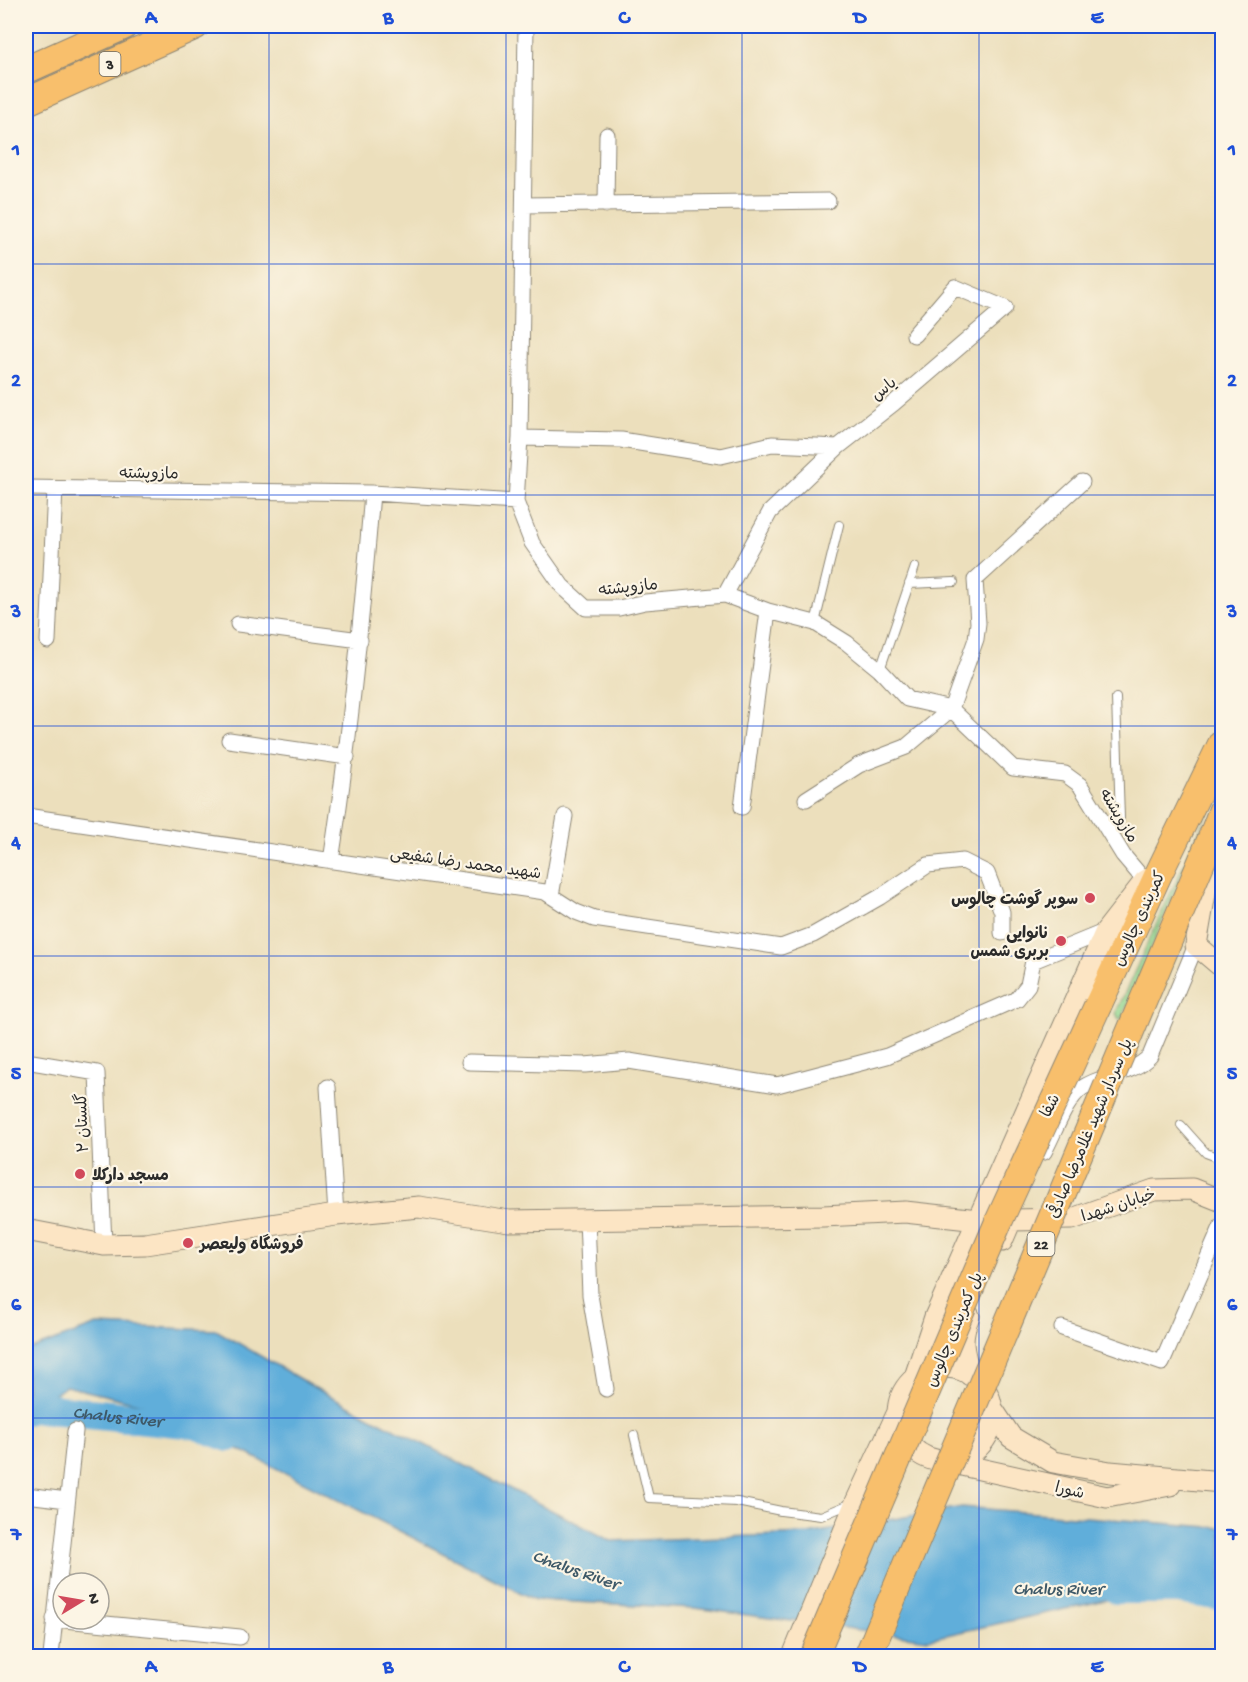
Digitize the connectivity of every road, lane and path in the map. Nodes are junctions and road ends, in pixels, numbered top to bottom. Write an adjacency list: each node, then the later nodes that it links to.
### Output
1 (124, 26): 6 (highway, 3)
2 (195, 26): 7 (highway, 3)
3 (526, 26): 10 (street)
4 (925, 26): 5 (street)
5 (938, 26)
6 (26, 70)
7 (26, 102)
8 (607, 135): 11 (street)
9 (828, 201): 11 (street)
10 (524, 205): 11 (street); 13 (street)
11 (606, 205)
12 (914, 335): 14 (street, یاس)
13 (520, 438): 14 (street); 19 (street)
14 (838, 447): 24 (street, یاس)
15 (1082, 482): 32 (street)
16 (26, 488): 17 (street, مازوپشته)
17 (55, 489): 18 (street, مازوپشته); 29 (street)
18 (372, 493): 19 (street, مازوپشته); 28 (street)
19 (516, 502): 24 (street, مازوپشته)
20 (839, 525): 26 (lane)
21 (915, 567): 23 (lane)
22 (954, 582): 23 (lane)
23 (909, 584): 30 (lane)
24 (725, 595): 25 (street, مازوپشته)
25 (768, 612): 26 (street, مازوپشته); 38 (street)
26 (815, 622): 30 (street, مازوپشته)
27 (238, 624): 28 (street)
28 (360, 640): 35 (street)
29 (48, 641)
30 (880, 670): 32 (street, مازوپشته)
31 (1116, 698): 43 (lane)
32 (951, 709): 37 (street); 43 (street, مازوپشته)
33 (229, 740): 35 (street)
34 (1222, 743): 42 (highway, کمربندی چالوس)
35 (347, 757): 44 (street)
36 (1222, 785): 42 (highway)
37 (806, 799)
38 (742, 807)
39 (26, 816): 44 (street, شهید محمد رضا شفیعی)
40 (565, 816): 46 (street)
41 (1220, 826): 49 (street); 87 (highway, پل سردار شهید غلامرضا صادقی / 22, bridge)
42 (1179, 832): 45 (highway, کمربندی چالوس)
43 (1112, 838): 45 (street, مازوپشته)
44 (331, 861): 46 (street, شهید محمد رضا شفیعی)
45 (1152, 878): 47 (street); 51 (highway, کمربندی چالوس)
46 (551, 896): 48 (street, شهید محمد رضا شفیعی)
47 (1106, 932): 53 (street); 60 (street)
48 (1002, 933)
49 (1196, 945): 50 (street); 61 (street, شفا)
50 (1222, 968)
51 (1098, 1005): 85 (highway, پل کمربندی چالوس, bridge)
52 (26, 1061): 64 (street, گلستان ۲)
53 (469, 1062)
54 (328, 1087): 58 (street)
55 (1181, 1125): 56 (lane)
56 (1222, 1159)
57 (1222, 1201): 61 (street, خیابان شهدا)
58 (336, 1215): 59 (street); 64 (street)
59 (587, 1220): 60 (street); 70 (street)
60 (978, 1220): 65 (street)
61 (1011, 1220): 67 (street)
62 (1222, 1225): 66 (street)
63 (26, 1230): 64 (street)
64 (104, 1245)
65 (935, 1317): 67 (street); 69 (street)
66 (1062, 1328)
67 (962, 1332): 68 (street)
68 (970, 1375): 69 (street); 71 (street)
69 (915, 1377): 72 (street)
70 (606, 1389)
71 (992, 1407): 75 (street); 76 (street, شورا)
72 (897, 1412): 75 (street); 80 (street)
73 (75, 1431): 79 (street)
74 (634, 1435): 80 (lane)
75 (947, 1462): 76 (street, شورا)
76 (1194, 1480): 77 (street, شورا)
77 (1222, 1482)
78 (26, 1495): 79 (street)
79 (67, 1500): 81 (street)
80 (856, 1502): 85 (street)
81 (59, 1571)
82 (111, 1625): 84 (street)
83 (53, 1631): 86 (street)
84 (240, 1637)
85 (800, 1655)
86 (51, 1656)
87 (868, 1656)

